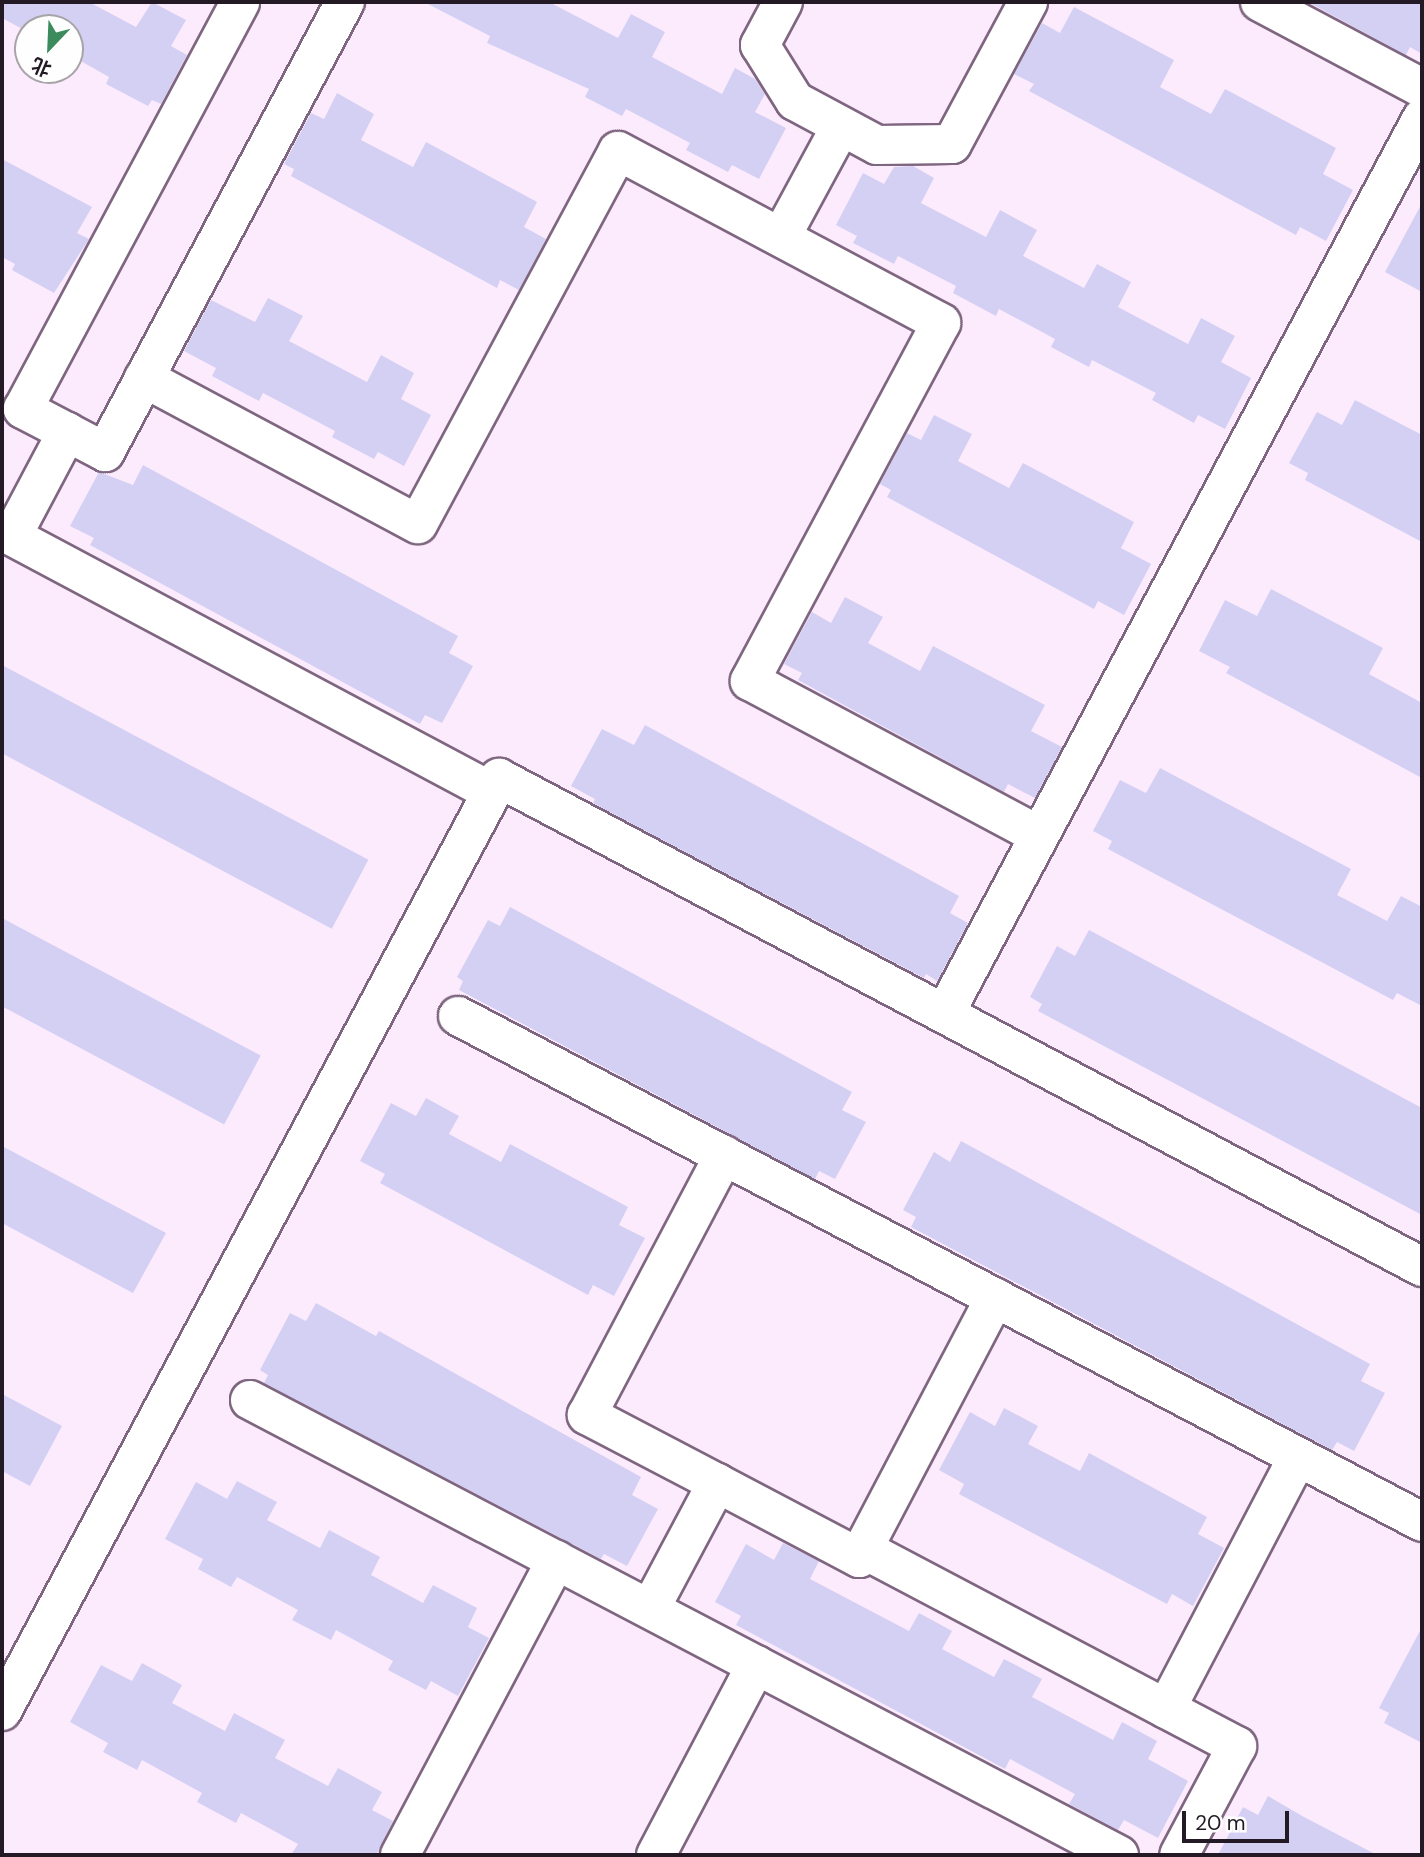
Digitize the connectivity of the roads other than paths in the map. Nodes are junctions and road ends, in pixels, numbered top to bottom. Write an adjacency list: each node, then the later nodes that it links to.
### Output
1 (240, 2): 12 (lane)
2 (345, 2): 11 (lane)
3 (783, 2): 8 (lane)
4 (1028, 2): 8 (lane)
5 (1260, 2): 6 (lane)
6 (1422, 88)
7 (1422, 118): 9 (lane)
8 (841, 126): 10 (lane)
9 (1412, 160): 15 (lane)
10 (781, 237): 11 (lane); 15 (lane)
11 (145, 378): 12 (lane)
12 (67, 432): 13 (lane)
13 (7, 533): 14 (lane)
14 (492, 792): 16 (lane); 30 (lane)
15 (1040, 835): 16 (lane)
16 (945, 1013): 19 (lane)
17 (458, 1016): 18 (lane)
18 (724, 1155): 20 (lane); 23 (lane)
19 (1422, 1267)
20 (995, 1298): 22 (lane); 25 (lane)
21 (250, 1400): 26 (lane)
22 (1298, 1457): 24 (lane); 29 (lane)
23 (717, 1483): 25 (lane); 27 (lane)
24 (1422, 1522)
25 (863, 1549): 29 (lane)
26 (555, 1560): 27 (lane); 31 (lane)
27 (650, 1609): 28 (lane)
28 (756, 1665): 32 (lane); 33 (lane)
29 (1166, 1709): 34 (lane)
30 (2, 1711)
31 (400, 1855)
32 (656, 1855)
33 (1119, 1855)
34 (1179, 1855)

